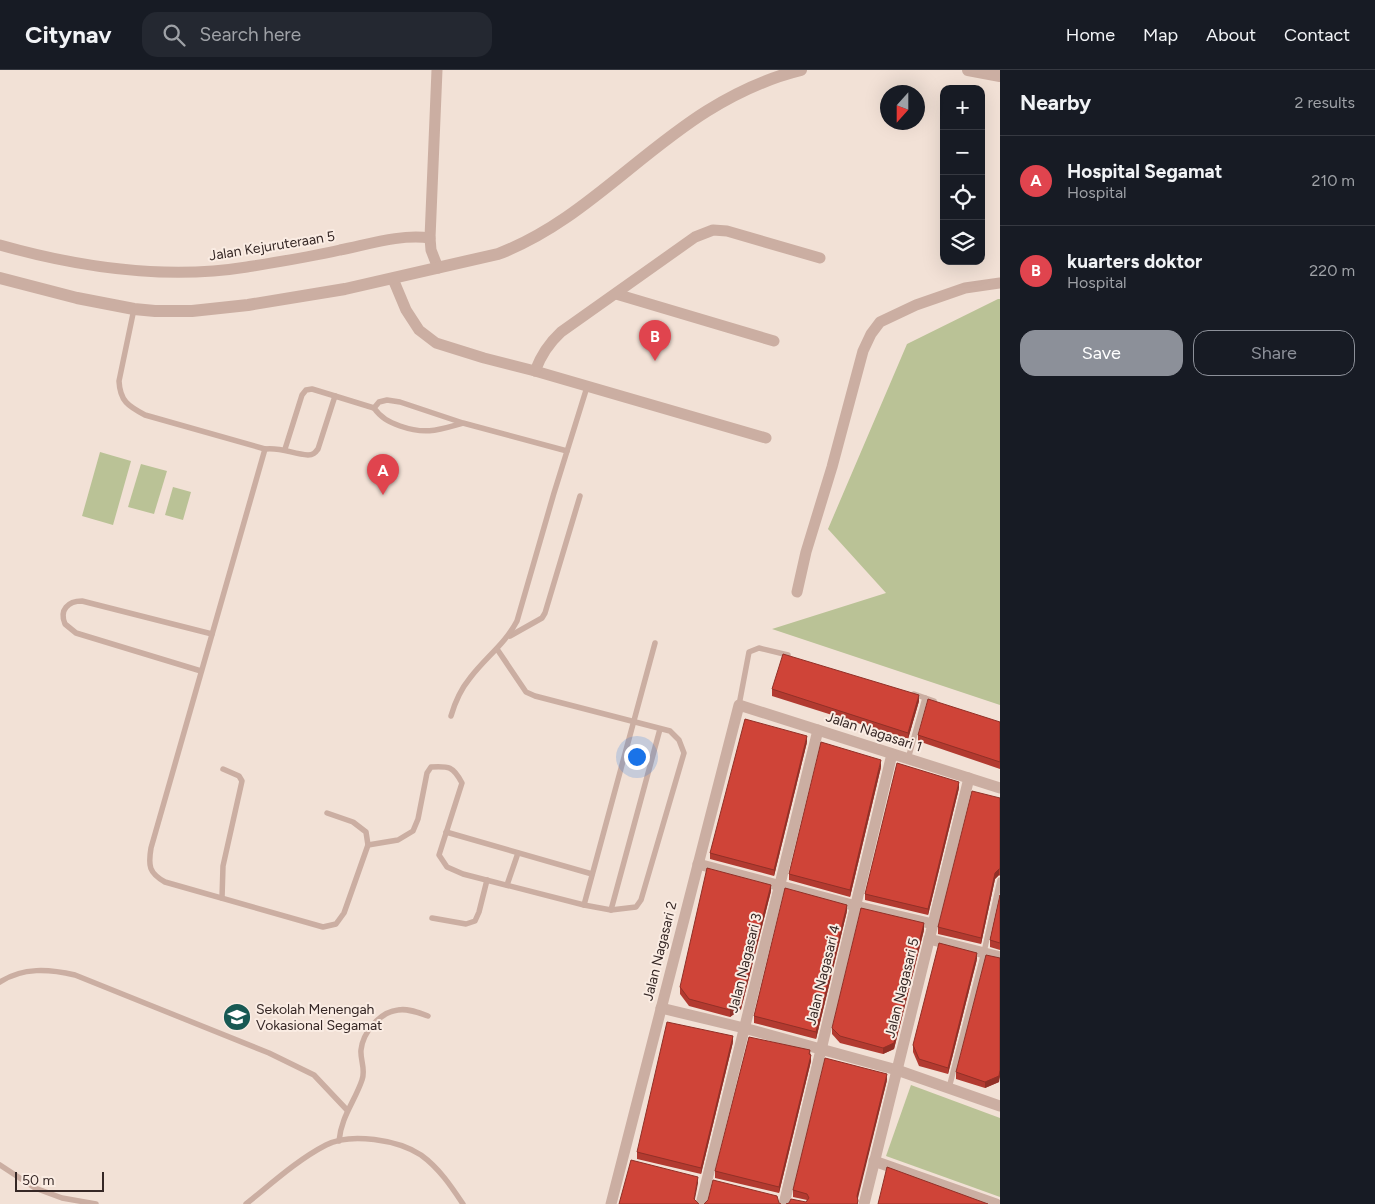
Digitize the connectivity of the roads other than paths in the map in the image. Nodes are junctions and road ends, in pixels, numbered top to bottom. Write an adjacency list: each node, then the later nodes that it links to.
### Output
1 (437, 70): 5 (street)
2 (801, 70): 8 (street)
3 (968, 70): 4 (street)
4 (1000, 76)
5 (430, 238): 6 (street, Jalan Kejuruteraan 5); 8 (street)
6 (0, 245)
7 (820, 258): 12 (street)
8 (438, 268): 10 (street)
9 (0, 278): 13 (street)
10 (393, 279): 13 (street); 15 (street)
11 (1000, 283): 25 (street)
12 (616, 294): 14 (street); 15 (street)
13 (134, 309): 22 (lane)
14 (774, 341)
15 (535, 371): 16 (street)
16 (587, 387): 20 (street); 23 (lane)
17 (336, 396): 18 (lane); 21 (lane); 21 (lane)
18 (374, 408): 19 (lane); 19 (lane)
19 (463, 423): 23 (lane)
20 (766, 438)
21 (285, 449): 22 (lane)
22 (266, 450): 26 (lane)
23 (567, 451): 27 (lane)
24 (580, 496): 27 (lane)
25 (797, 592)
26 (212, 634): 31 (lane); 31 (lane)
27 (510, 636): 29 (lane)
28 (655, 643): 37 (lane)
29 (497, 649): 36 (lane); 37 (lane)
30 (794, 657): 35 (lane)
31 (202, 670): 55 (lane)
32 (906, 692): 33 (lane)
33 (925, 698): 34 (lane); 41 (lane)
34 (944, 704)
35 (739, 705): 39 (street, Jalan Nagasari 1); 49 (street, Jalan Nagasari 2)
36 (451, 716)
37 (634, 722): 38 (lane); 50 (lane)
38 (660, 729): 58 (lane); 58 (lane)
39 (818, 730): 40 (street, Jalan Nagasari 1); 54 (street, Jalan Nagasari 3)
40 (892, 754): 41 (street, Jalan Nagasari 1); 57 (street, Jalan Nagasari 4)
41 (908, 759): 43 (street, Jalan Nagasari 1)
42 (223, 769): 55 (lane)
43 (969, 778): 44 (street, Jalan Nagasari 1); 60 (street, Jalan Nagasari 5)
44 (1000, 788)
45 (327, 813): 47 (lane)
46 (446, 832): 47 (lane); 48 (lane); 51 (lane)
47 (368, 845): 55 (lane)
48 (518, 853): 50 (lane); 53 (lane)
49 (698, 864): 54 (street); 65 (street, Jalan Nagasari 2)
50 (592, 874): 56 (lane)
51 (487, 880): 53 (lane); 59 (lane)
52 (1000, 880): 62 (lane)
53 (507, 885): 56 (lane)
54 (780, 886): 57 (street); 67 (street, Jalan Nagasari 3)
55 (222, 898)
56 (584, 905): 58 (lane)
57 (856, 906): 60 (street); 68 (street, Jalan Nagasari 4)
58 (611, 910)
59 (432, 918)
60 (933, 924): 61 (street, Jalan Nagasari 5)
61 (929, 939): 62 (street); 69 (street, Jalan Nagasari 5)
62 (984, 952): 63 (street); 70 (lane)
63 (1000, 956)
64 (0, 982): 72 (lane)
65 (661, 1008): 67 (street); 80 (street, Jalan Nagasari 2)
66 (428, 1016): 72 (lane)
67 (744, 1028): 68 (street); 81 (street, Jalan Nagasari 3)
68 (821, 1048): 69 (street); 76 (street, Jalan Nagasari 4)
69 (897, 1070): 70 (street); 74 (street, Jalan Nagasari 5)
70 (949, 1088): 71 (street)
71 (1000, 1106)
72 (347, 1110): 73 (lane)
73 (339, 1140): 78 (lane); 79 (lane)
74 (874, 1161): 82 (street, Jalan Nagasari 5); 83 (street)
75 (0, 1166): 77 (lane)
76 (784, 1200)
77 (96, 1204)
78 (246, 1204)
79 (463, 1204)
80 (611, 1204)
81 (701, 1204)
82 (864, 1204)
83 (996, 1204)

